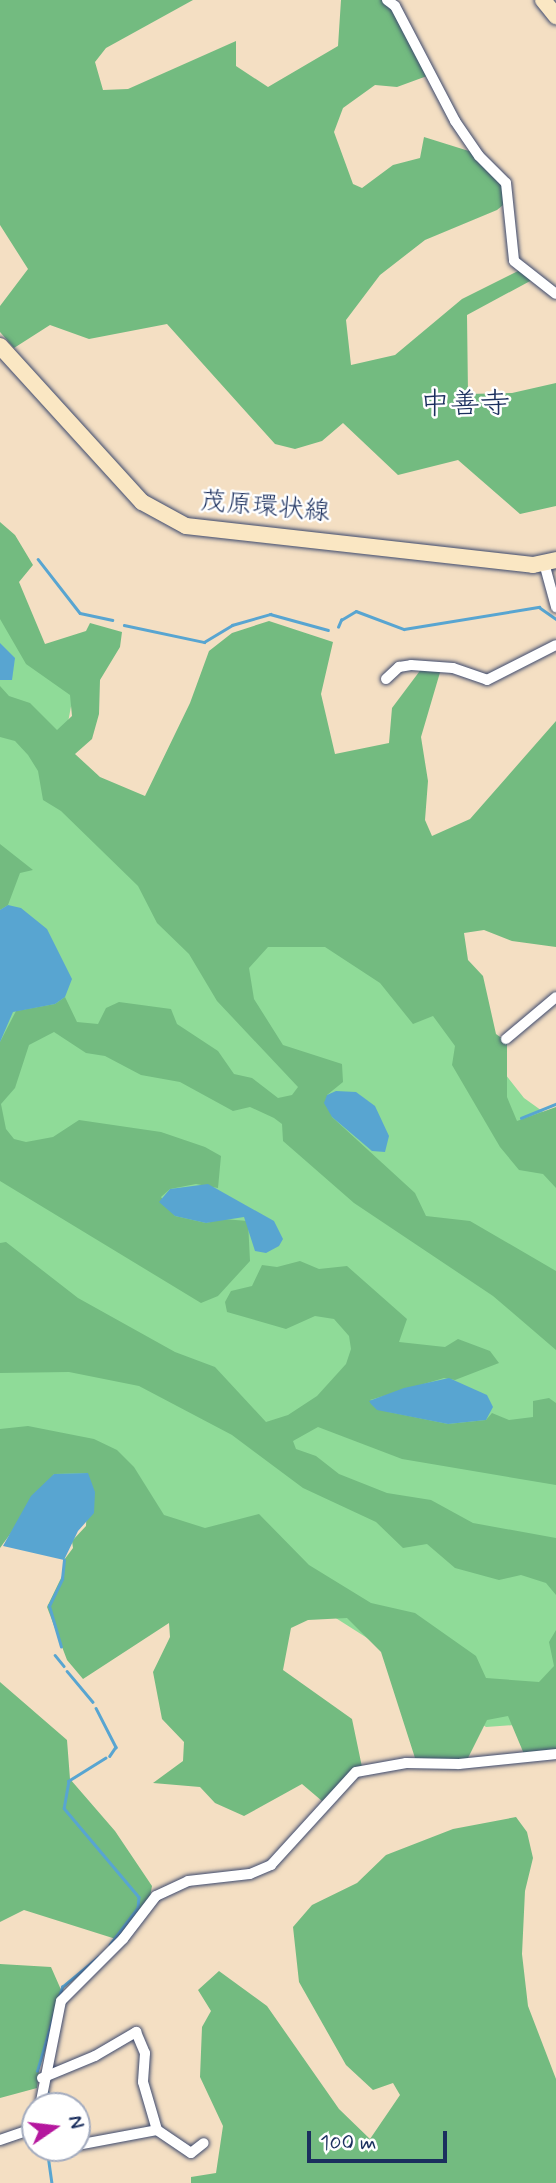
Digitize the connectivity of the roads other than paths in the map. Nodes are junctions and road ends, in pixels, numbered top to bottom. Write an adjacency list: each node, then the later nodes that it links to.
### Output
1 (387, 0): 4 (street)
2 (543, 0): 3 (main road)
3 (556, 16)
4 (556, 294)
5 (0, 346): 6 (main road, 茂原環状線)
6 (550, 562): 7 (street)
7 (556, 607)
8 (556, 645): 9 (street)
9 (386, 679)
10 (556, 998): 11 (street)
11 (506, 1039)
12 (556, 1754): 13 (street)
13 (42, 2078): 14 (street); 15 (street)
14 (41, 2092)
15 (157, 2130): 18 (street); 19 (street)
16 (21, 2134): 17 (street)
17 (0, 2140)
18 (91, 2142)
19 (204, 2143)

